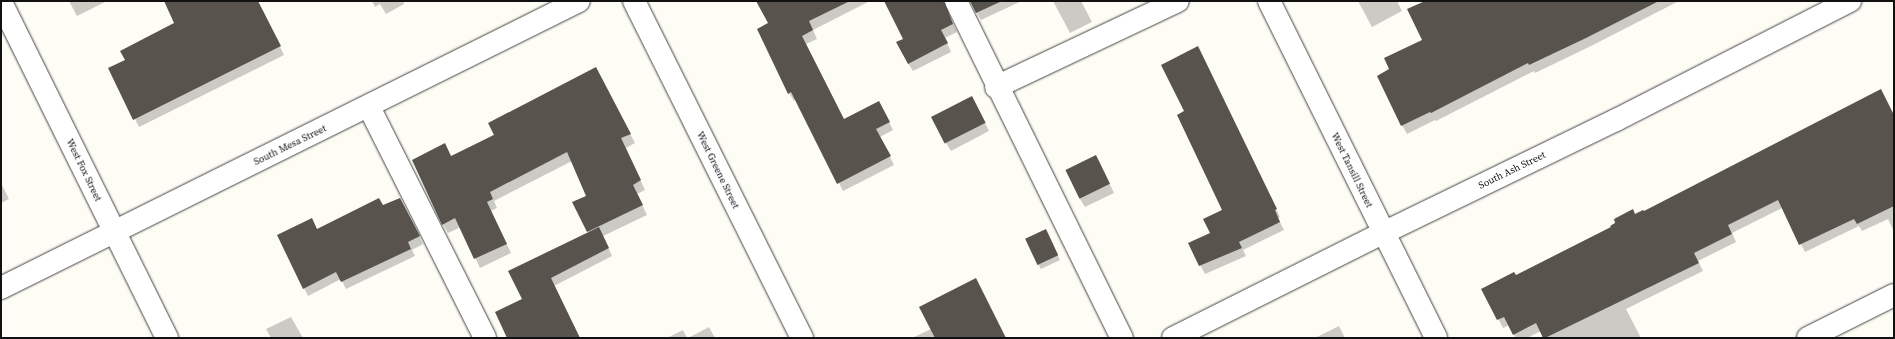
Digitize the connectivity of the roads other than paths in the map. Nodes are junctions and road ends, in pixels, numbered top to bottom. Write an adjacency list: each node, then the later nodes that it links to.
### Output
1 (579, 1): 9 (street, South Mesa Street)
2 (634, 1): 16 (street, West Greene Street)
3 (956, 1): 8 (street)
4 (1178, 1): 8 (street)
5 (1269, 1): 11 (street, West Tansill Street)
6 (1850, 1): 11 (street, South Ash Street)
7 (1, 2): 10 (street, West Fox Street)
8 (996, 87): 17 (street)
9 (368, 107): 10 (street, South Mesa Street); 15 (street)
10 (114, 233): 12 (street, South Mesa Street); 14 (street, West Fox Street)
11 (1383, 233): 18 (street, South Ash Street); 19 (street, West Tansill Street)
12 (1, 288)
13 (1894, 295): 20 (street)
14 (166, 338)
15 (485, 338)
16 (802, 338)
17 (1122, 338)
18 (1173, 338)
19 (1436, 338)
20 (1808, 338)

